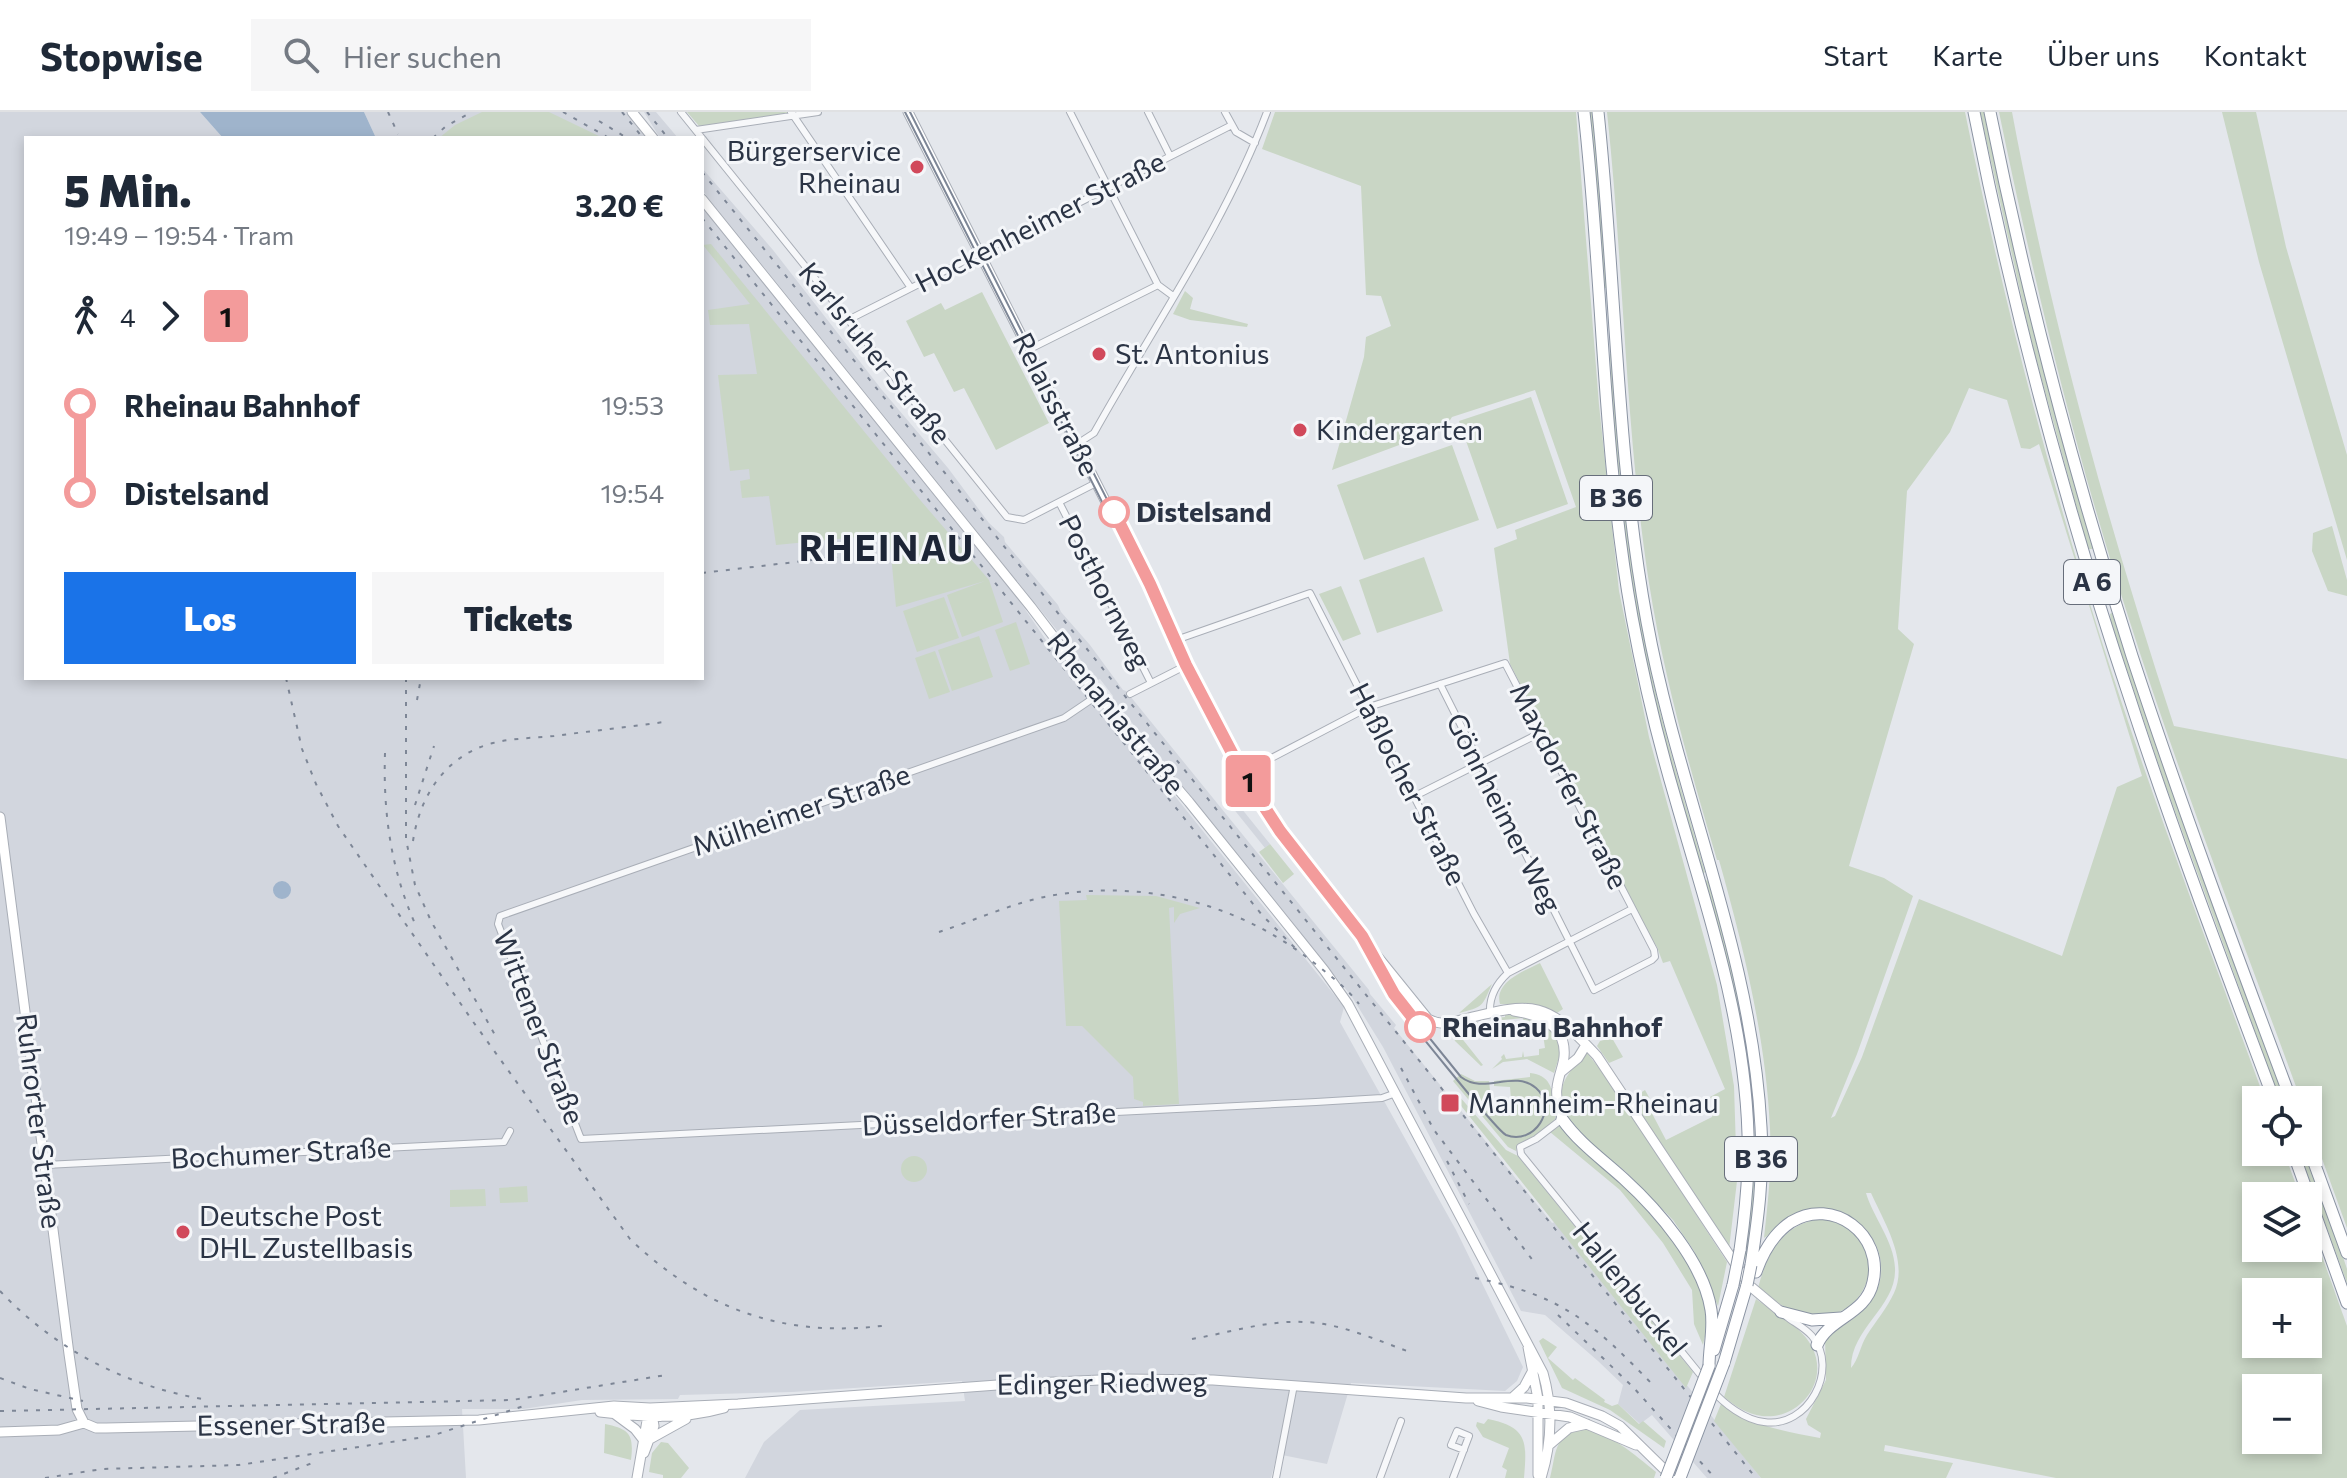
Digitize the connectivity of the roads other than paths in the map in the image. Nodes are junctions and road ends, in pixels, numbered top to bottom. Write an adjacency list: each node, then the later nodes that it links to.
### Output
1 (632, 112): 16 (main road)
2 (681, 112): 15 (street, Karlsruher Straße)
3 (818, 112): 13 (street)
4 (908, 112): 23 (main road, Relaisstraße)
5 (1070, 112): 21 (street)
6 (1148, 112): 20 (street)
7 (1225, 112): 14 (street)
8 (1267, 112): 19 (street)
9 (1584, 112): 71 (highway, B 36, bridge)
10 (1598, 112): 65 (highway, B 36)
11 (1974, 112): 55 (highway, A 6)
12 (1990, 112): 56 (highway, A 6)
13 (792, 114): 15 (street); 25 (street)
14 (1232, 125): 19 (street); 20 (street, Hockenheimer Straße)
15 (696, 130): 17 (street, Karlsruher Straße)
16 (651, 136)
17 (701, 136)
18 (704, 140): 27 (street, Karlsruher Straße)
19 (1255, 143): 26 (street)
20 (1170, 156): 21 (street, Hockenheimer Straße)
21 (1108, 187): 23 (street, Hockenheimer Straße); 24 (street)
22 (704, 201): 37 (main road, Rhenaniastraße)
23 (979, 254): 25 (street, Hockenheimer Straße); 28 (main road, Relaisstraße)
24 (1158, 285): 26 (street); 28 (street)
25 (911, 288): 27 (street, Hockenheimer Straße)
26 (1173, 296): 29 (street)
27 (848, 320): 31 (street, Karlsruher Straße)
28 (1028, 350): 29 (main road, Relaisstraße)
29 (1077, 444): 30 (main road, Relaisstraße)
30 (1096, 483): 31 (street, Karlsruher Straße); 32 (main road, Relaisstraße)
31 (1059, 502): 34 (street, Posthornweg)
32 (1173, 641): 33 (main road, Relaisstraße); 38 (street, Haßlocher Straße)
33 (1185, 666): 34 (street, Posthornweg); 41 (main road, Relaisstraße)
34 (1151, 683): 36 (street, Posthornweg)
35 (1440, 684): 38 (street); 39 (street, Maxdorfer Straße); 40 (street, Gönnheimer Weg)
36 (1130, 694)
37 (1098, 695): 45 (street, Mülheimer Straße); 57 (main road, Rhenaniastraße)
38 (1369, 707): 41 (street); 42 (street, Haßlocher Straße)
39 (1542, 732): 40 (street); 44 (street, Maxdorfer Straße)
40 (1479, 764): 42 (street); 46 (street, Gönnheimer Weg)
41 (1241, 774): 49 (main road, Relaisstraße)
42 (1415, 796): 47 (street, Haßlocher Straße)
43 (0, 817): 61 (main road, Ruhrorter Straße)
44 (1632, 909): 46 (street); 46 (street, Maxdorfer Straße)
45 (500, 916): 60 (street, Wittener Straße)
46 (1569, 941): 47 (street)
47 (1508, 973): 49 (street)
48 (1503, 1010): 49 (main road, Relaisstraße); 50 (main road, Relaisstraße); 51 (main road, Relaisstraße)
49 (1490, 1013)
50 (1546, 1021): 51 (main road, Relaisstraße); 53 (main road)
51 (1563, 1024): 52 (main road, Relaisstraße)
52 (1586, 1045): 53 (main road); 54 (main road); 67 (main road, Relaisstraße)
53 (1564, 1059): 54 (main road)
54 (1561, 1072): 58 (main road)
55 (2269, 1086)
56 (2286, 1086)
57 (1396, 1093): 60 (street, Düsseldorfer Straße); 69 (main road, Rhenaniastraße)
58 (1562, 1119): 70 (street, Hallenbuckel); 71 (highway)
59 (510, 1131): 61 (street, Bochumer Straße)
60 (581, 1139)
61 (45, 1165): 88 (main road, Ruhrorter Straße)
62 (2298, 1166): 66 (highway)
63 (2315, 1166): 64 (highway)
64 (2347, 1253)
65 (1753, 1269): 68 (highway); 102 (highway, bridge)
66 (2347, 1303)
67 (1781, 1312): 68 (highway); 70 (street)
68 (1845, 1317): 70 (highway)
69 (1528, 1344): 72 (main road, Rhenaniastraße); 74 (main road, Rhenaniastraße)
70 (1817, 1345)
71 (1712, 1347): 100 (highway, bridge)
72 (1532, 1372): 76 (main road); 77 (main road, Rhenaniastraße)
73 (1294, 1385): 75 (main road, Edinger Riedweg); 80 (main road, Edinger Riedweg); 96 (street)
74 (1547, 1387): 78 (main road, Rhenaniastraße); 79 (main road)
75 (1466, 1398): 76 (main road, Edinger Riedweg); 82 (main road, Edinger Riedweg)
76 (1512, 1398): 77 (main road, Edinger Riedweg)
77 (1538, 1399): 78 (main road, Edinger Riedweg); 82 (main road, Rhenaniastraße)
78 (1549, 1401): 79 (main road, Edinger Riedweg); 83 (main road, Rhenaniastraße)
79 (1566, 1403): 93 (main road)
80 (738, 1404): 85 (main road, Edinger Riedweg); 86 (main road, Edinger Riedweg)
81 (585, 1410): 84 (main road, Essener Straße); 85 (main road, Essener Straße); 88 (main road, Essener Straße)
82 (1539, 1411): 83 (main road, Edinger Riedweg); 99 (main road, Rhenaniastraße)
83 (1550, 1413): 89 (main road, Edinger Riedweg); 92 (main road, Rhenaniastraße)
84 (614, 1414): 85 (main road, Essener Straße); 91 (main road)
85 (650, 1414): 86 (main road, Edinger Riedweg); 91 (main road)
86 (693, 1416): 91 (main road)
87 (1401, 1421): 97 (street)
88 (84, 1423): 90 (main road, Essener Straße)
89 (1589, 1423): 92 (main road); 93 (main road, Edinger Riedweg)
90 (0, 1432)
91 (646, 1438): 95 (main road)
92 (1549, 1445): 99 (main road, Rhenaniastraße)
93 (1639, 1446): 101 (main road)
94 (1464, 1450): 98 (street)
95 (637, 1478)
96 (1276, 1478)
97 (1380, 1478)
98 (1453, 1478)
99 (1539, 1478)
100 (1666, 1478)
101 (1673, 1478)
102 (1680, 1478)

